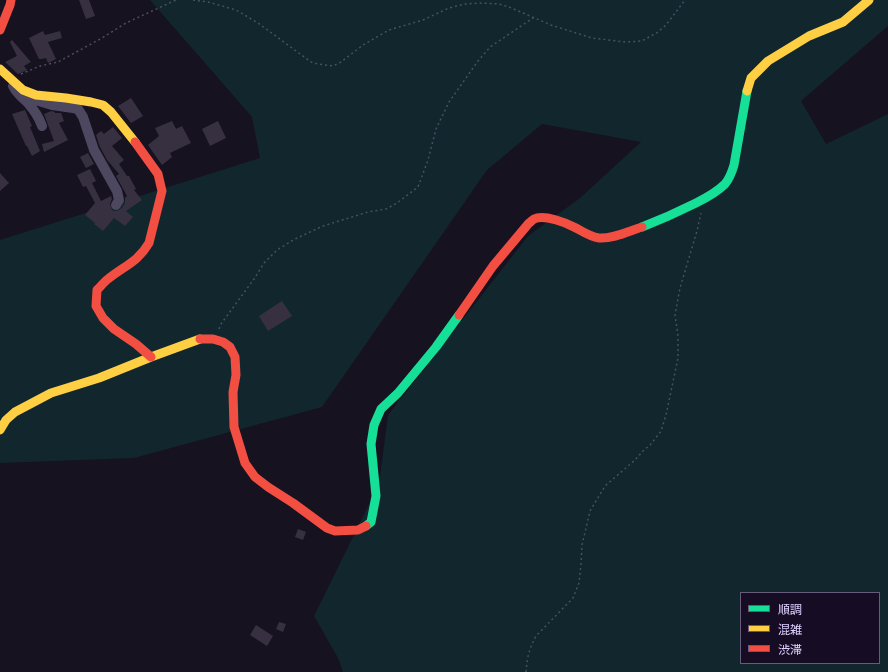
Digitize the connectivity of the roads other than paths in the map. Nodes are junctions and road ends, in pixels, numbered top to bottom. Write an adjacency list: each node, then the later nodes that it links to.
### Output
1 (11, 0): 3 (street)
2 (869, 0): 9 (street)
3 (0, 30)
4 (1, 71): 5 (street)
5 (11, 79): 6 (street); 7 (street)
6 (24, 91): 8 (street); 9 (street)
7 (42, 126)
8 (116, 205)
9 (151, 357): 10 (street)
10 (0, 430)

